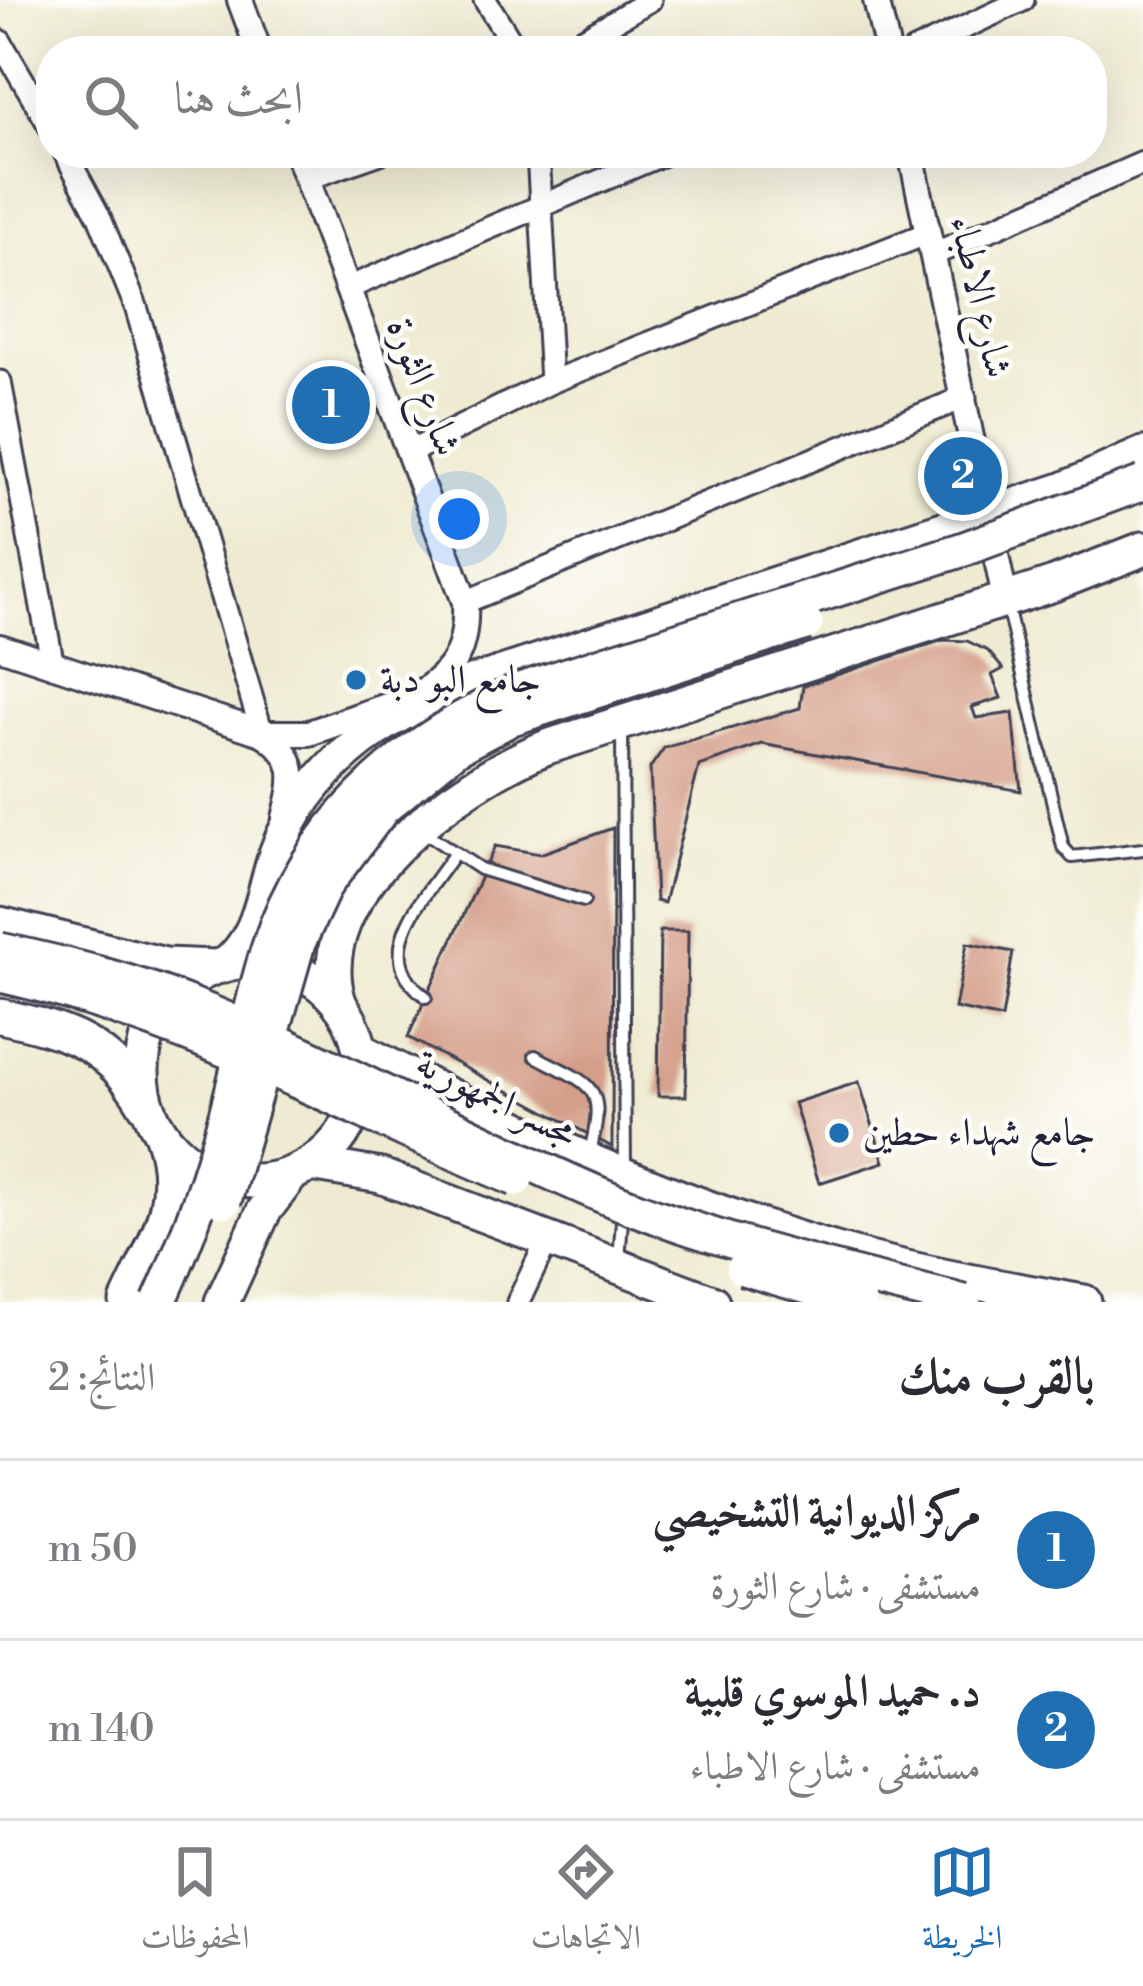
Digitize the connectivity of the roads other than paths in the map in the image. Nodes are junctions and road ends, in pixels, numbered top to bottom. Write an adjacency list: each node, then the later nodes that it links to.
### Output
1 (240, 0): 6 (street)
2 (485, 0): 7 (street)
3 (650, 0): 8 (street)
4 (876, 0): 9 (street)
5 (1022, 0): 10 (street)
6 (253, 36)
7 (508, 36)
8 (589, 36)
9 (884, 36)
10 (946, 36)
11 (0, 41): 12 (street)
12 (36, 102)
13 (1143, 163): 22 (street)
14 (73, 168): 41 (street)
15 (303, 168): 20 (street, شارع الثورة)
16 (338, 168): 20 (street)
17 (540, 168): 21 (street)
18 (628, 168): 21 (street)
19 (914, 168): 22 (street, شارع الاطباء)
20 (307, 179): 23 (street, شارع الثورة)
21 (544, 202): 23 (street); 25 (street)
22 (931, 243): 25 (street); 26 (street, شارع الاطباء)
23 (348, 288): 27 (street, شارع الثورة)
24 (0, 382): 36 (street)
25 (551, 382): 27 (street)
26 (965, 397): 31 (street, شارع الاطباء); 34 (street)
27 (410, 452): 34 (street, شارع الثورة)
28 (1143, 454): 31 (main road)
29 (1143, 483): 64 (main road, bridge)
30 (1143, 507): 65 (main road, bridge)
31 (990, 514): 33 (street, شارع الاطباء); 37 (main road)
32 (1143, 549): 33 (main road)
33 (1005, 598): 40 (main road); 43 (lane)
34 (465, 602): 38 (street, شارع الثورة)
35 (0, 647): 36 (street)
36 (53, 666): 41 (street)
37 (456, 688): 38 (street); 39 (main road)
38 (412, 697): 39 (street, شارع الثورة); 41 (street)
39 (382, 724): 45 (main road)
40 (622, 724): 42 (main road); 59 (lane)
41 (262, 733): 45 (street)
42 (417, 826): 44 (lane); 52 (main road)
43 (1143, 849)
44 (454, 854): 46 (lane); 51 (lane)
45 (275, 856): 49 (main road)
46 (584, 901)
47 (0, 924): 49 (main road)
48 (0, 950): 69 (main road, مجسر الجمهورية, bridge)
49 (220, 966): 52 (main road); 56 (main road)
50 (0, 975): 68 (main road, مجسر الجمهورية, bridge)
51 (426, 997)
52 (340, 1005): 54 (main road)
53 (0, 1016): 56 (main road)
54 (360, 1050): 57 (main road); 58 (main road)
55 (535, 1055): 57 (lane)
56 (157, 1125): 58 (main road); 63 (main road)
57 (589, 1159): 59 (main road)
58 (302, 1168): 60 (main road); 66 (main road)
59 (625, 1177): 61 (lane); 70 (main road)
60 (548, 1239): 61 (main road); 67 (street)
61 (619, 1269): 62 (main road)
62 (700, 1300)
63 (127, 1302)
64 (159, 1302)
65 (181, 1302)
66 (222, 1302)
67 (518, 1302)
68 (859, 1302)
69 (964, 1302)
70 (1084, 1302)

